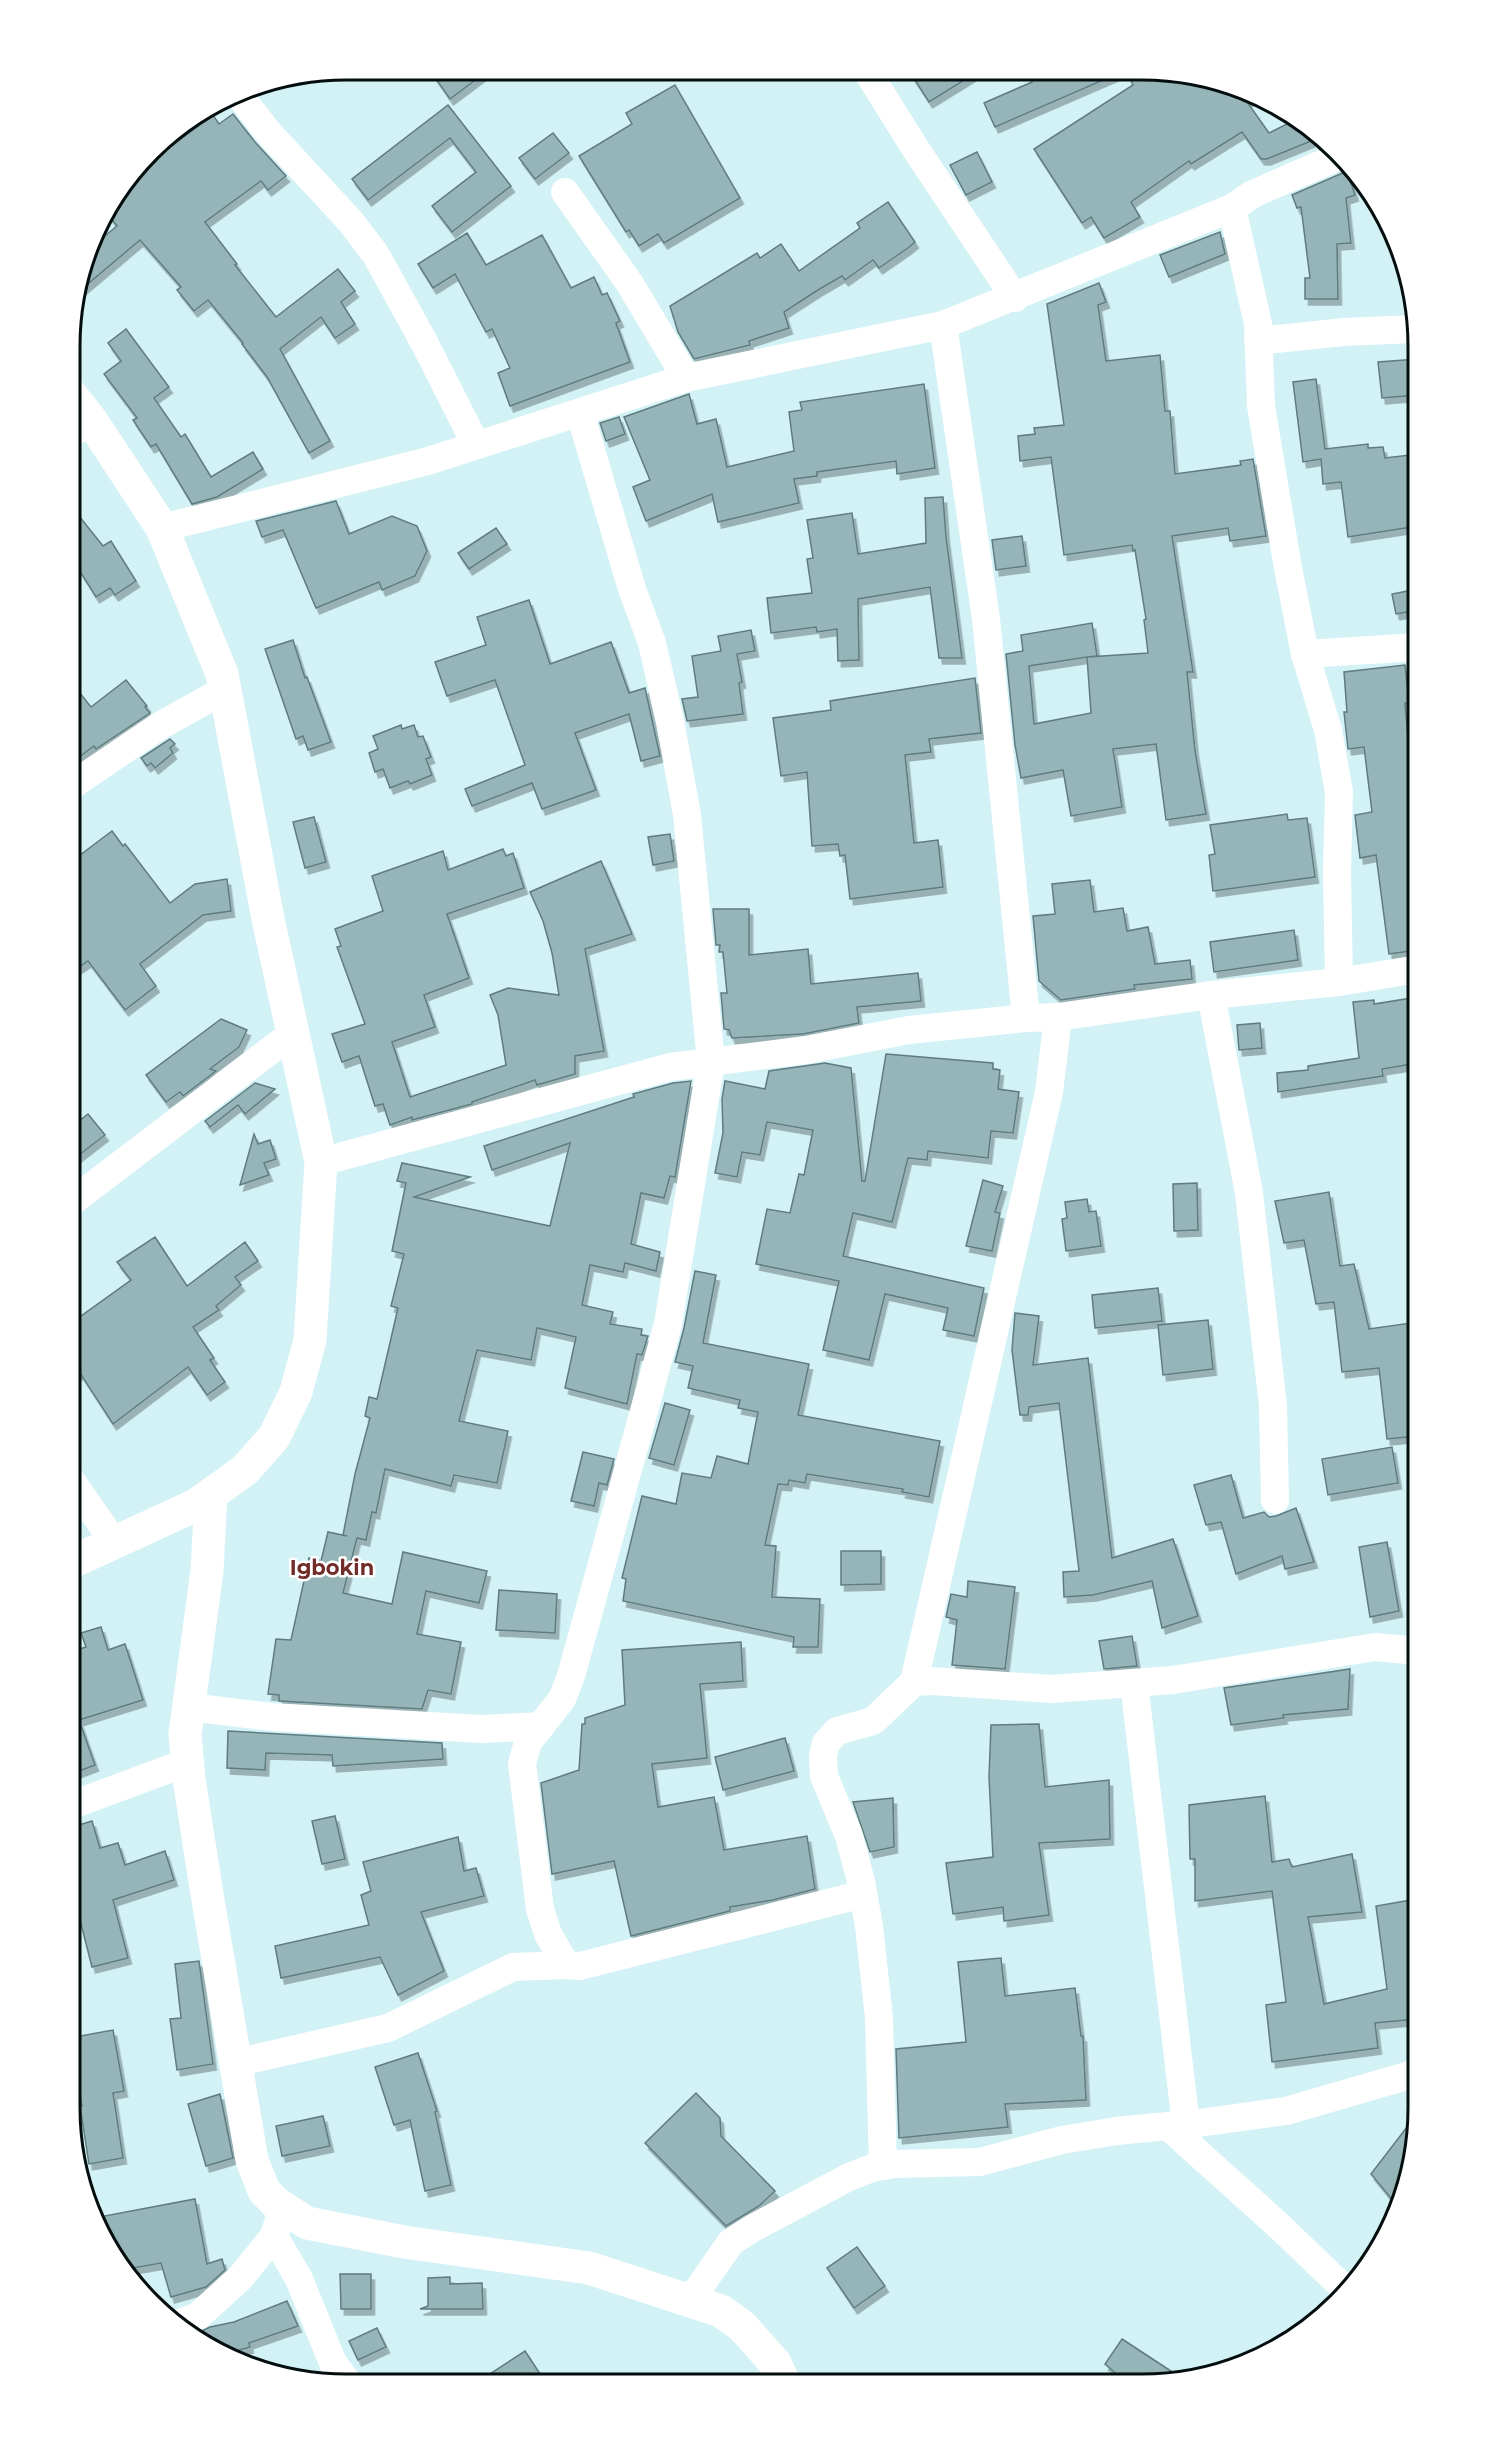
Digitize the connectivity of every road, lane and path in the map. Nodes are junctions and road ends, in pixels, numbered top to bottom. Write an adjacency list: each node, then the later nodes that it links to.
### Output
1 (873, 80): 6 (street)
2 (243, 100): 13 (street)
3 (1332, 159): 5 (street)
4 (565, 192): 10 (street)
5 (1232, 208): 6 (street); 9 (street)
6 (1015, 298): 7 (street)
7 (944, 325): 10 (street); 22 (street)
8 (1407, 329): 9 (street)
9 (1258, 341): 16 (street)
10 (687, 378): 11 (street)
11 (580, 413): 13 (street); 25 (street)
12 (80, 419): 14 (main road)
13 (476, 445): 14 (street)
14 (162, 528): 17 (main road)
15 (1408, 648): 16 (street)
16 (1305, 654): 20 (street)
17 (224, 690): 18 (street); 24 (main road)
18 (80, 780)
19 (1408, 971): 20 (street)
20 (1339, 982): 21 (street)
21 (1211, 995): 23 (street); 30 (street)
22 (1026, 1017): 23 (street); 25 (street)
23 (1058, 1017): 34 (street)
24 (292, 1034): 26 (main road); 27 (street)
25 (711, 1062): 26 (street); 37 (street)
26 (321, 1162): 29 (main road)
27 (80, 1195)
28 (80, 1493): 31 (street)
29 (211, 1495): 31 (main road); 36 (main road)
30 (1275, 1500)
31 (114, 1542): 32 (main road)
32 (80, 1558)
33 (1408, 1650): 35 (street)
34 (914, 1683): 35 (street); 40 (street)
35 (1134, 1683): 46 (street)
36 (189, 1707): 37 (street); 38 (main road)
37 (541, 1726): 41 (street)
38 (188, 1762): 39 (street); 44 (main road)
39 (80, 1802)
40 (863, 1894): 42 (street); 47 (street)
41 (544, 1920): 42 (street); 43 (street)
42 (566, 1965): 43 (street)
43 (513, 1967): 44 (street)
44 (235, 2063): 48 (main road)
45 (1408, 2076): 46 (street)
46 (1177, 2126): 47 (street); 49 (street)
47 (883, 2166): 50 (street)
48 (279, 2222): 50 (main road); 51 (street); 52 (street)
49 (1341, 2285)
50 (690, 2301): 53 (main road)
51 (185, 2321)
52 (341, 2374)
53 (780, 2374)

